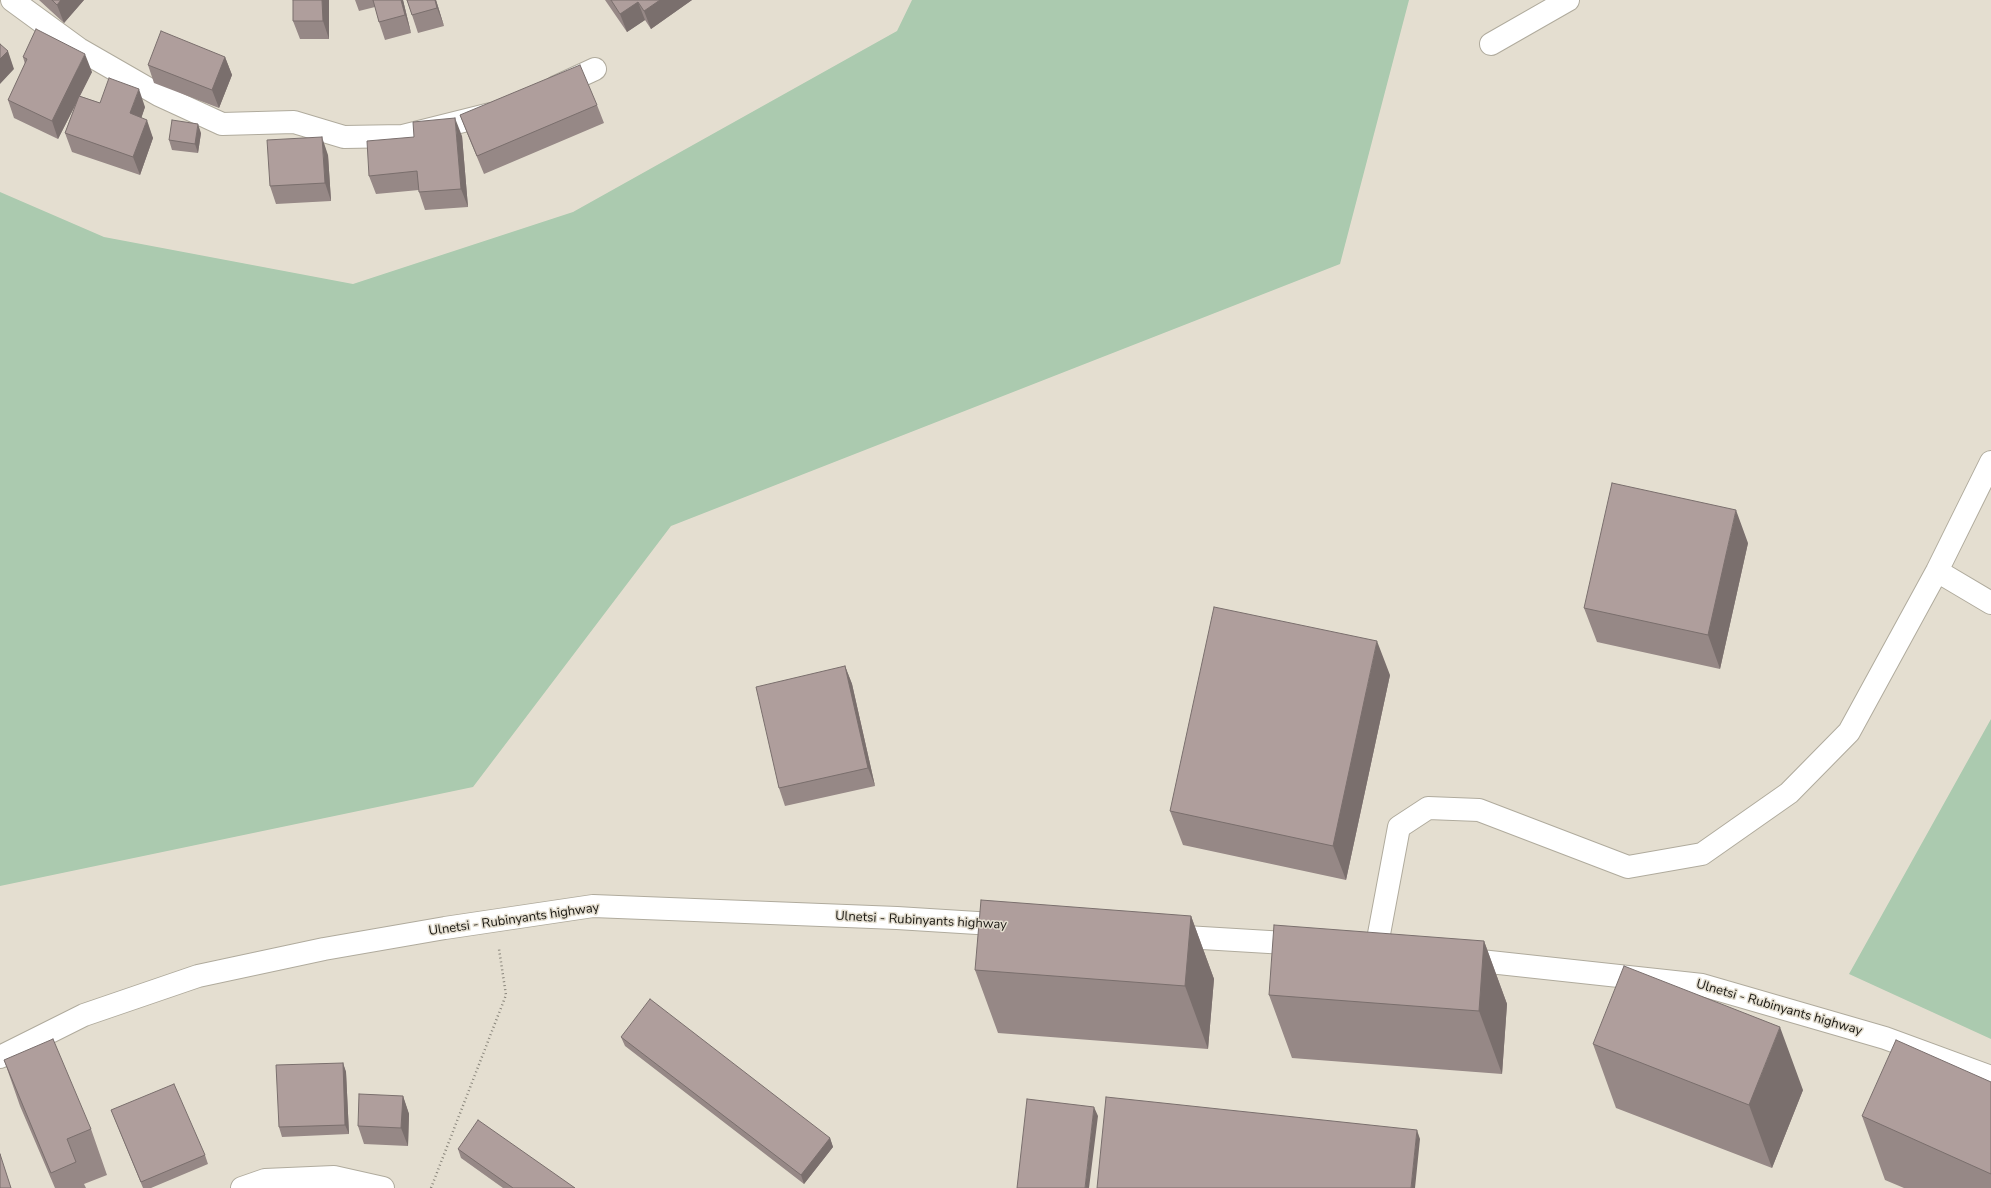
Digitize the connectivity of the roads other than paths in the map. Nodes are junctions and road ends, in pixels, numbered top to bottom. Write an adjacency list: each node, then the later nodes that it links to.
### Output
1 (12, 0): 6 (street)
2 (1568, 0): 3 (street)
3 (1491, 44)
4 (595, 69): 5 (street)
5 (538, 95)
6 (509, 108)
7 (1991, 462): 8 (street)
8 (1936, 571): 9 (street); 14 (street)
9 (1991, 603)
10 (1031, 927): 19 (street, Ulnetsi - Rubinyants highway)
11 (1150, 935): 12 (street)
12 (1323, 946)
13 (1355, 948): 14 (street)
14 (1376, 950): 15 (street)
15 (1400, 952)
16 (1439, 956): 17 (street, Ulnetsi - Rubinyants highway)
17 (1643, 978): 18 (street); 20 (street, Ulnetsi - Rubinyants highway)
18 (1629, 995)
19 (0, 1057)
20 (1991, 1076)
21 (242, 1188): 22 (street)
22 (383, 1188)

